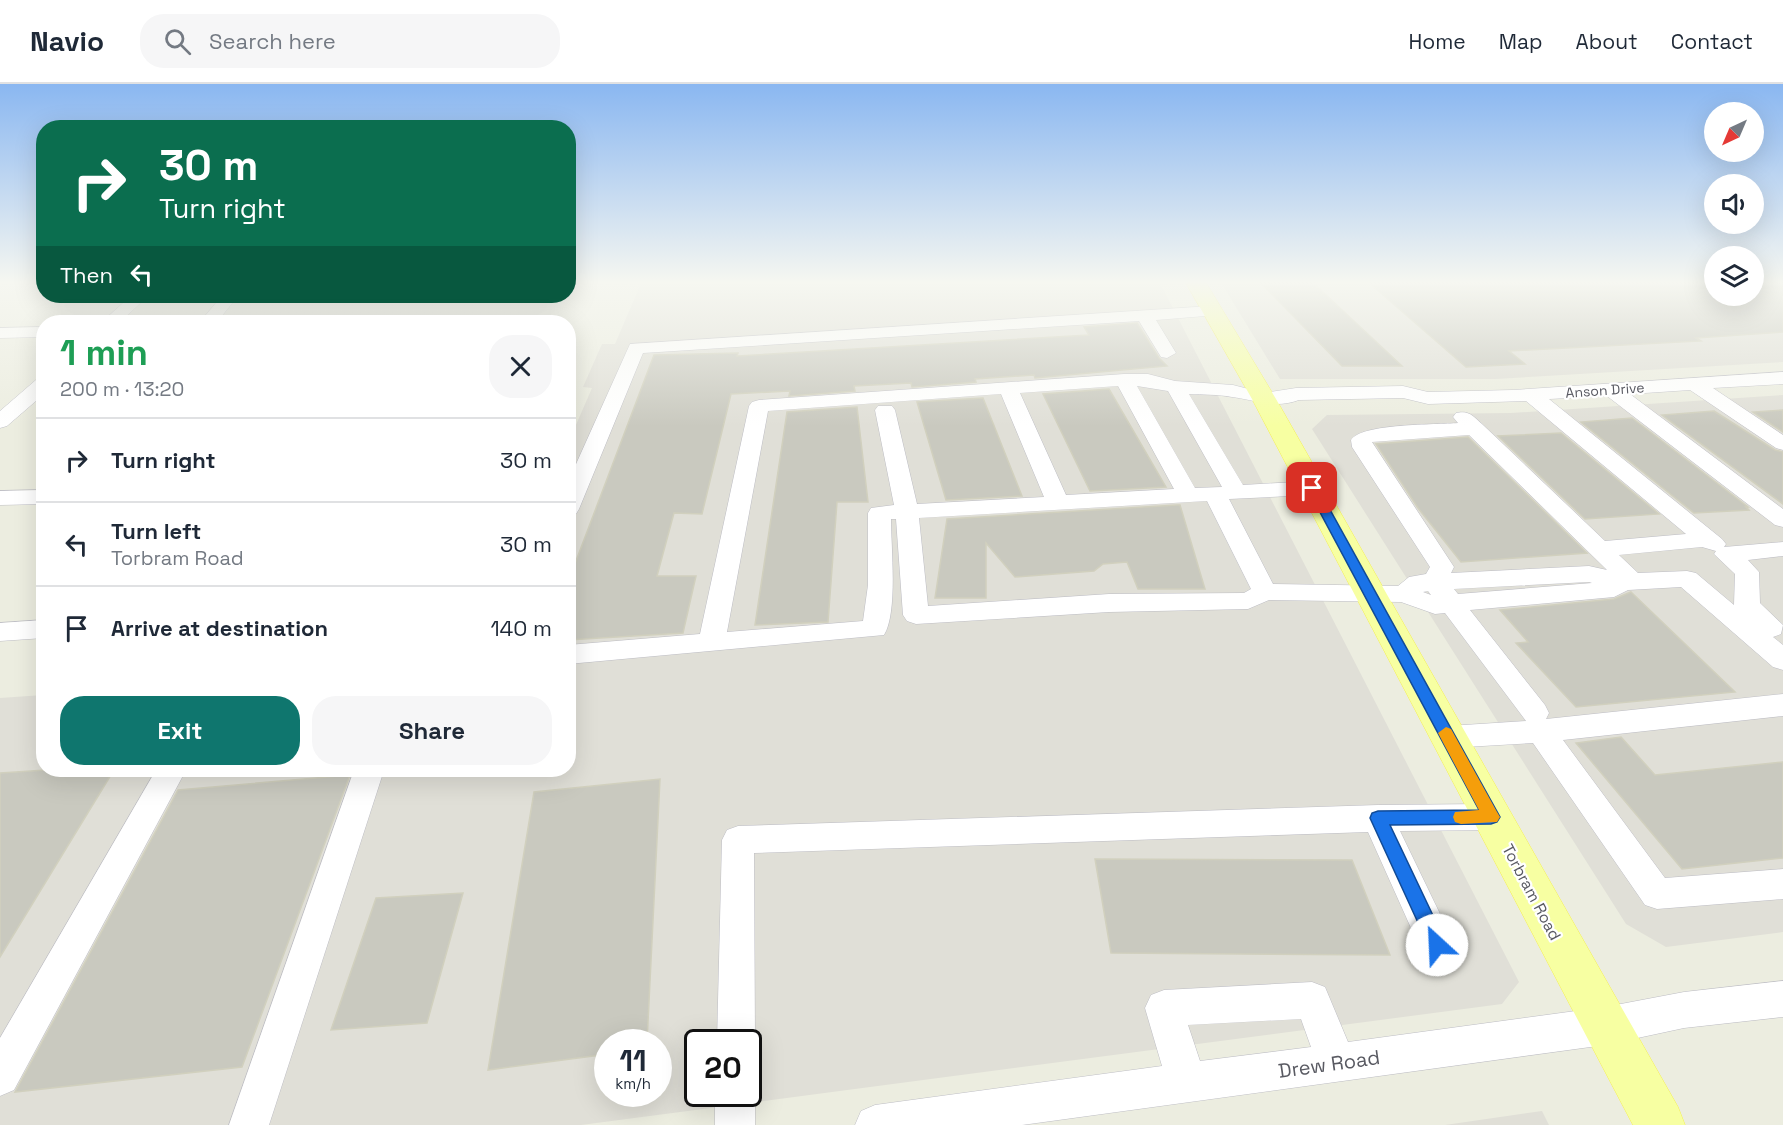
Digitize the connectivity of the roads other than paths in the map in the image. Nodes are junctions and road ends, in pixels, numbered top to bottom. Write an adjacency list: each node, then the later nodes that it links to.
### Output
1 (951, 330): 21 (street)
2 (1152, 330): 6 (street)
3 (1225, 330): 14 (main road, Torbram Road)
4 (36, 332): 5 (street)
5 (0, 333)
6 (1173, 367): 7 (street, Anson Drive); 14 (street, Anson Drive); 22 (street)
7 (1124, 380): 10 (street, Anson Drive); 23 (street)
8 (1781, 380): 9 (street, Anson Drive)
9 (1695, 384): 11 (street, Anson Drive); 19 (street)
10 (1008, 387): 26 (street); 40 (street, Anson Drive)
11 (1612, 390): 12 (street, Anson Drive); 28 (street)
12 (1531, 395): 15 (street, Anson Drive); 29 (street)
13 (27, 398): 17 (street)
14 (1275, 398): 15 (street, Anson Drive); 20 (main road, Torbram Road)
15 (1436, 398): 18 (street)
16 (885, 410): 27 (street)
17 (0, 422)
18 (1475, 428): 30 (street); 32 (street)
19 (1783, 444)
20 (1312, 488): 22 (street); 35 (main road, Torbram Road)
21 (576, 490)
22 (1225, 493): 23 (street); 34 (street)
23 (1188, 495): 26 (street)
24 (36, 497): 25 (street)
25 (0, 498)
26 (1058, 502): 27 (street)
27 (907, 511): 34 (street); 40 (street)
28 (1783, 520)
29 (1717, 546): 30 (street); 31 (street); 39 (street)
30 (1600, 549): 33 (street)
31 (1783, 549)
32 (1435, 582): 33 (street); 35 (street); 36 (street)
33 (1627, 582): 36 (street); 42 (street)
34 (1265, 592): 35 (street)
35 (1386, 594): 36 (street); 45 (main road, Torbram Road)
36 (1452, 603): 44 (street)
37 (36, 629): 38 (street)
38 (0, 632)
39 (1783, 638)
40 (712, 642): 41 (street)
41 (576, 654)
42 (1783, 660)
43 (1783, 705): 44 (street)
44 (1538, 722): 45 (street); 50 (street)
45 (1448, 737): 48 (main road, Torbram Road)
46 (167, 777): 56 (street)
47 (367, 777): 60 (street)
48 (1491, 817): 49 (street); 53 (main road, Torbram Road)
49 (1378, 818): 51 (street); 54 (street)
50 (1783, 884)
51 (1437, 945)
52 (1783, 999): 53 (street, Drew Road)
53 (1605, 1026): 55 (street, Drew Road); 62 (main road, Torbram Road)
54 (736, 1029)
55 (1337, 1062): 57 (street, Drew Road); 57 (street)
56 (0, 1076)
57 (1187, 1083): 59 (street, Drew Road)
58 (735, 1107): 61 (street)
59 (884, 1124)
60 (249, 1125)
61 (735, 1125)
62 (1660, 1125)

